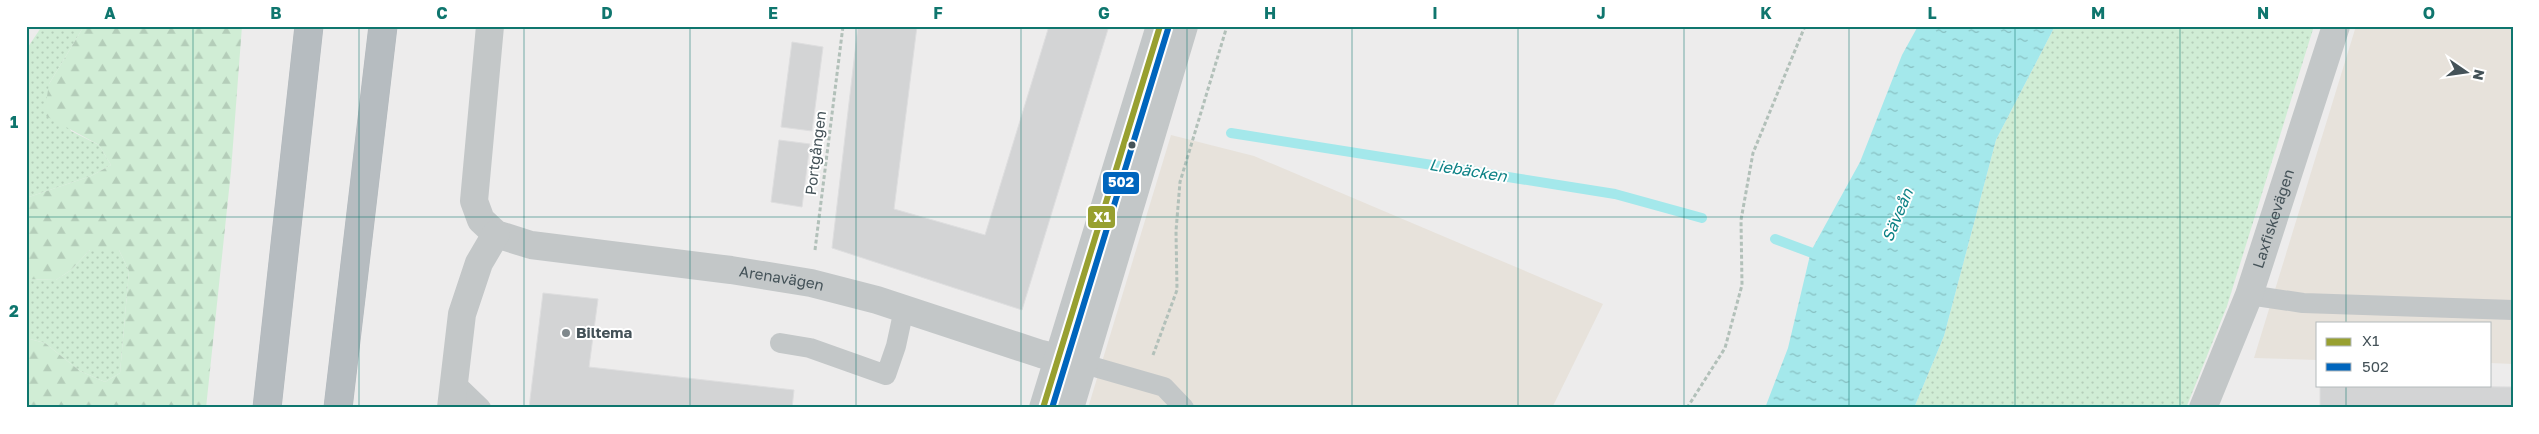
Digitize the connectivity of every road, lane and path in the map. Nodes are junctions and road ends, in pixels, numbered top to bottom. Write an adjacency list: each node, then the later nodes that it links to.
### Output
1 (309, 26): 19 (highway)
2 (383, 26): 20 (highway)
3 (490, 26): 10 (street)
4 (843, 26): 11 (path, Portgången)
5 (1160, 26): 16 (street)
6 (1184, 26): 16 (street)
7 (1227, 26): 17 (path)
8 (1805, 26): 25 (path)
9 (2336, 26): 12 (street, Laxfiskevägen)
10 (496, 234): 11 (street, Arenavägen); 18 (street)
11 (811, 283): 13 (street, Arenavägen)
12 (2249, 294): 14 (lane); 26 (street, Laxfiskevägen)
13 (904, 309): 15 (lane); 16 (street, Arenavägen)
14 (2513, 310)
15 (780, 343)
16 (1071, 362): 17 (lane); 22 (street); 23 (street)
17 (1143, 382): 24 (lane)
18 (453, 395): 21 (lane)
19 (267, 408)
20 (338, 408)
21 (481, 408)
22 (1042, 408)
23 (1070, 408)
24 (1184, 408)
25 (1688, 408)
26 (2203, 408)

